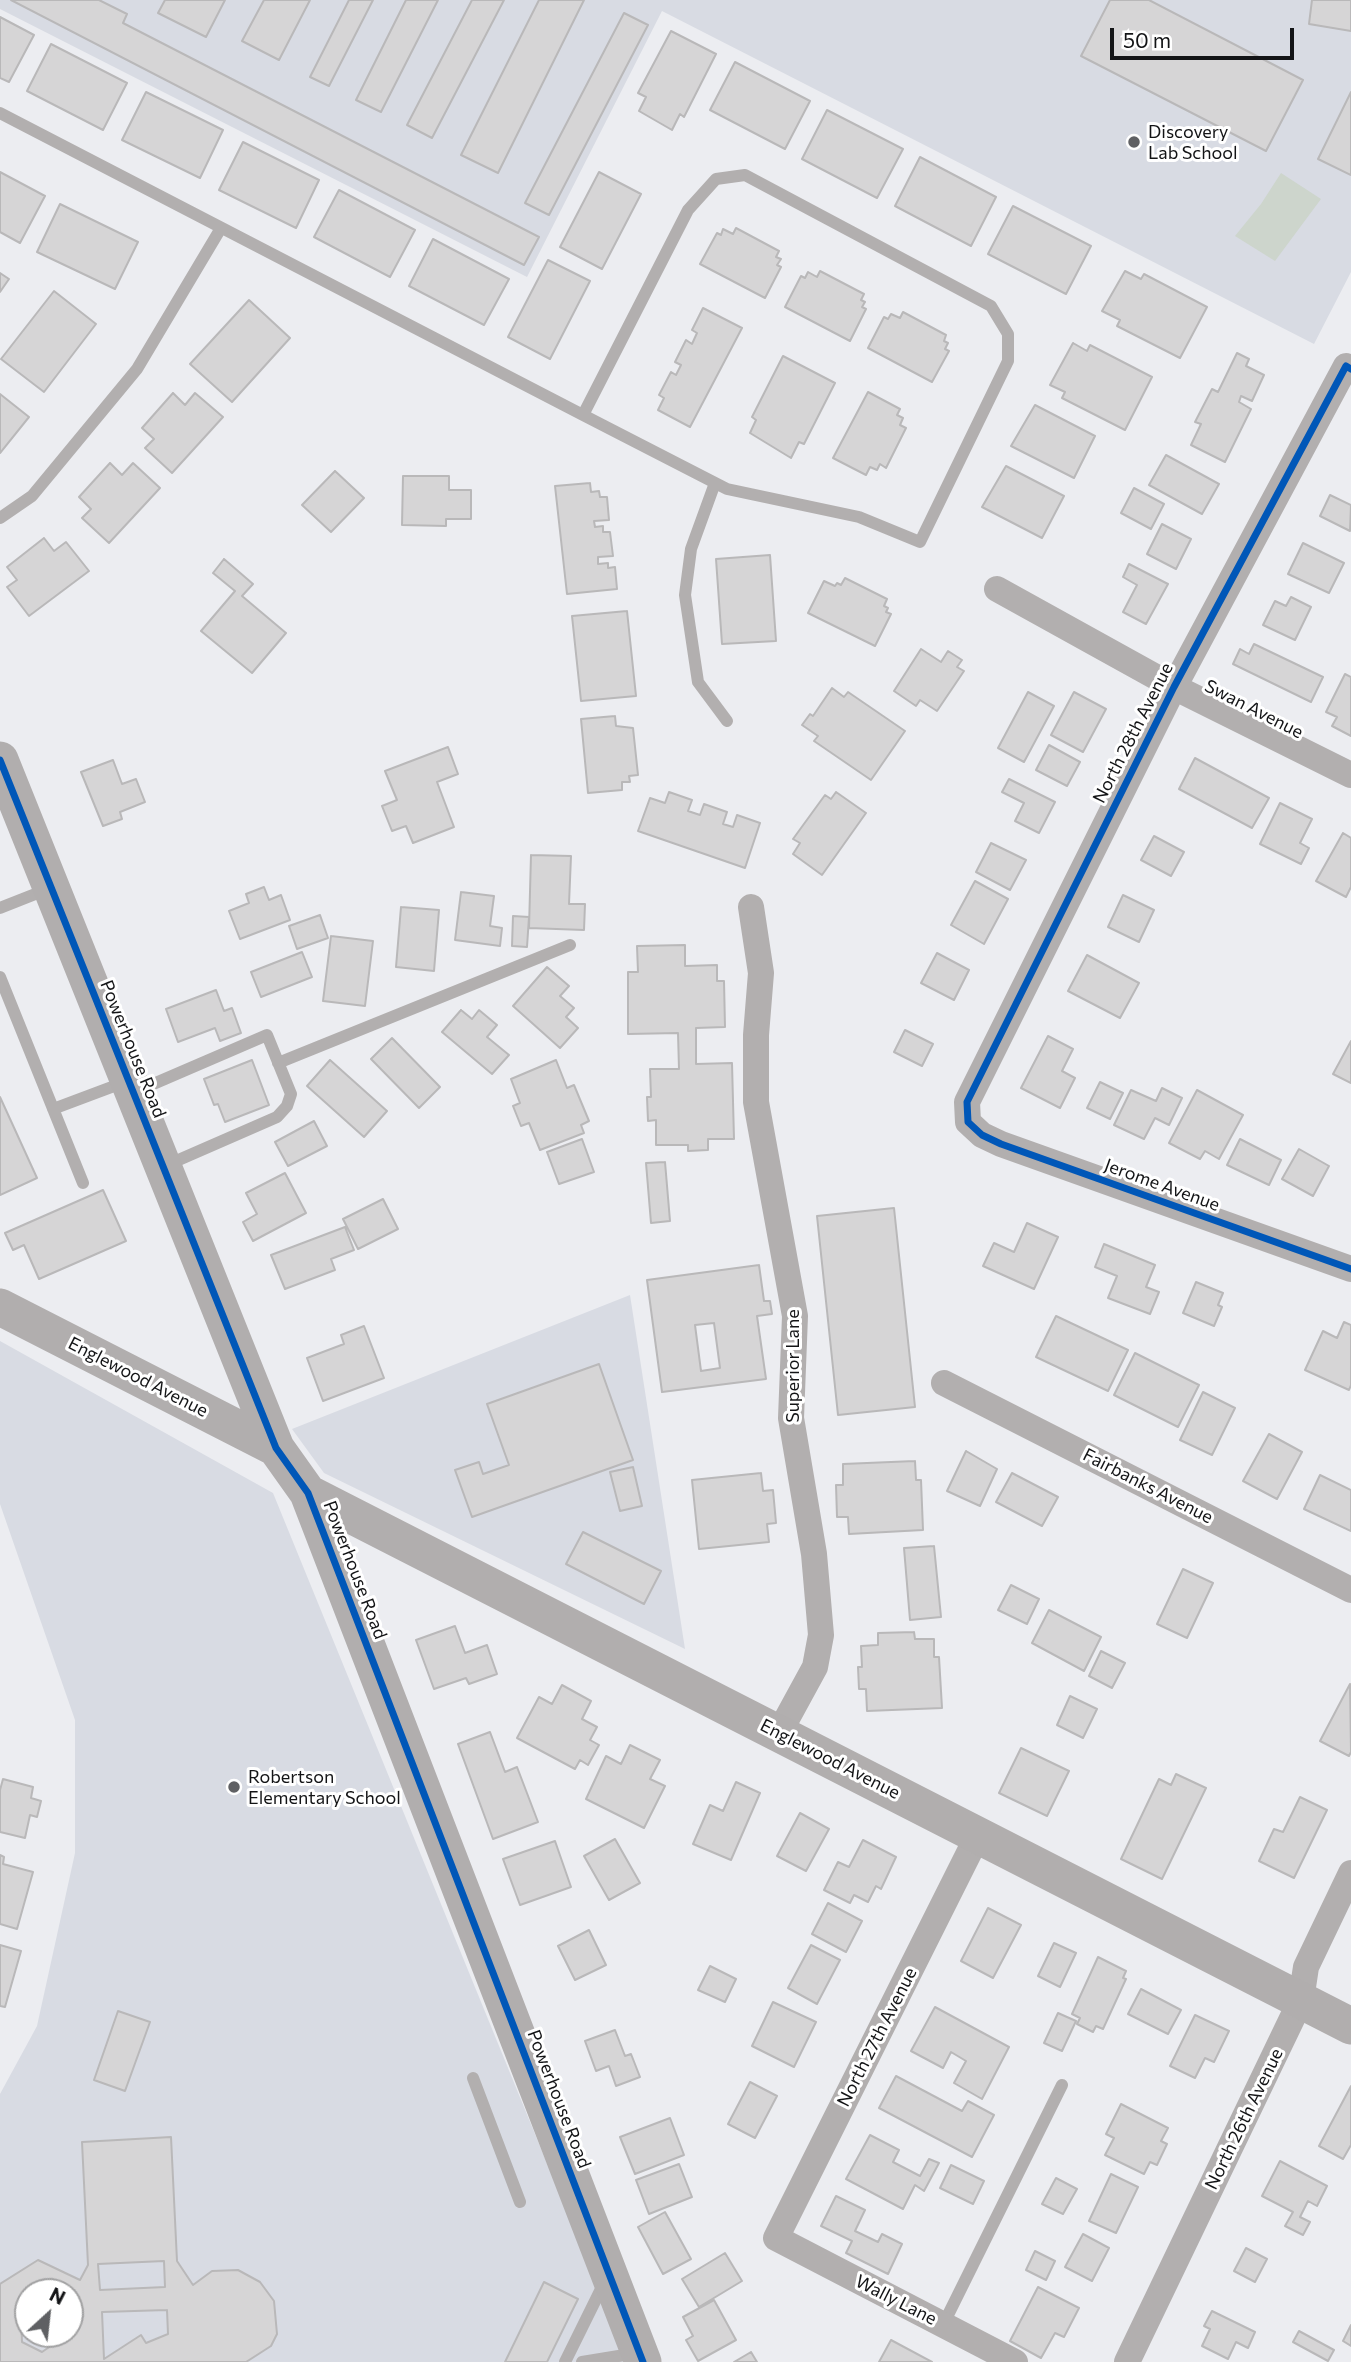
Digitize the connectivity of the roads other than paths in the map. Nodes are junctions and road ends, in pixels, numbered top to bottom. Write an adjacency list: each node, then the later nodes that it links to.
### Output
1 (0, 113): 2 (lane)
2 (221, 228): 4 (lane); 6 (lane)
3 (1349, 368): 8 (street, North 28th Avenue)
4 (583, 415): 5 (lane); 5 (lane)
5 (715, 483): 9 (lane)
6 (0, 518)
7 (998, 589): 8 (street, Swan Avenue)
8 (1174, 687): 11 (street, Swan Avenue); 20 (street, North 28th Avenue)
9 (727, 721)
10 (0, 760): 12 (street, Powerhouse Road)
11 (1351, 775)
12 (51, 887): 14 (lane); 18 (street, Powerhouse Road)
13 (751, 907): 29 (street, Superior Lane)
14 (0, 908)
15 (570, 945): 17 (lane)
16 (0, 977): 19 (lane)
17 (278, 1063): 18 (lane); 21 (lane)
18 (131, 1086): 19 (lane); 21 (street, Powerhouse Road)
19 (53, 1109): 22 (lane)
20 (968, 1122): 23 (street, Jerome Avenue)
21 (163, 1167): 26 (street, Powerhouse Road)
22 (83, 1183)
23 (1351, 1269)
24 (0, 1307): 26 (street, Englewood Avenue)
25 (944, 1383): 28 (street, Fairbanks Avenue)
26 (276, 1448): 27 (street, Powerhouse Road)
27 (308, 1493): 29 (street, Englewood Avenue); 38 (street, Powerhouse Road)
28 (1351, 1590)
29 (779, 1733): 30 (street, Englewood Avenue)
30 (978, 1835): 32 (street, Englewood Avenue); 37 (street, North 27th Avenue)
31 (1351, 1873): 32 (street, North 26th Avenue)
32 (1301, 2000): 33 (street, Englewood Avenue); 44 (street, North 26th Avenue)
33 (1351, 2026)
34 (473, 2078): 36 (lane)
35 (1062, 2085): 39 (lane)
36 (520, 2202)
37 (776, 2238): 39 (street, Wally Lane)
38 (609, 2273): 40 (street, Powerhouse Road); 41 (lane)
39 (943, 2325): 43 (street, Wally Lane)
40 (641, 2357): 42 (lane)
41 (565, 2362)
42 (582, 2362)
43 (1015, 2362)
44 (1127, 2362)

